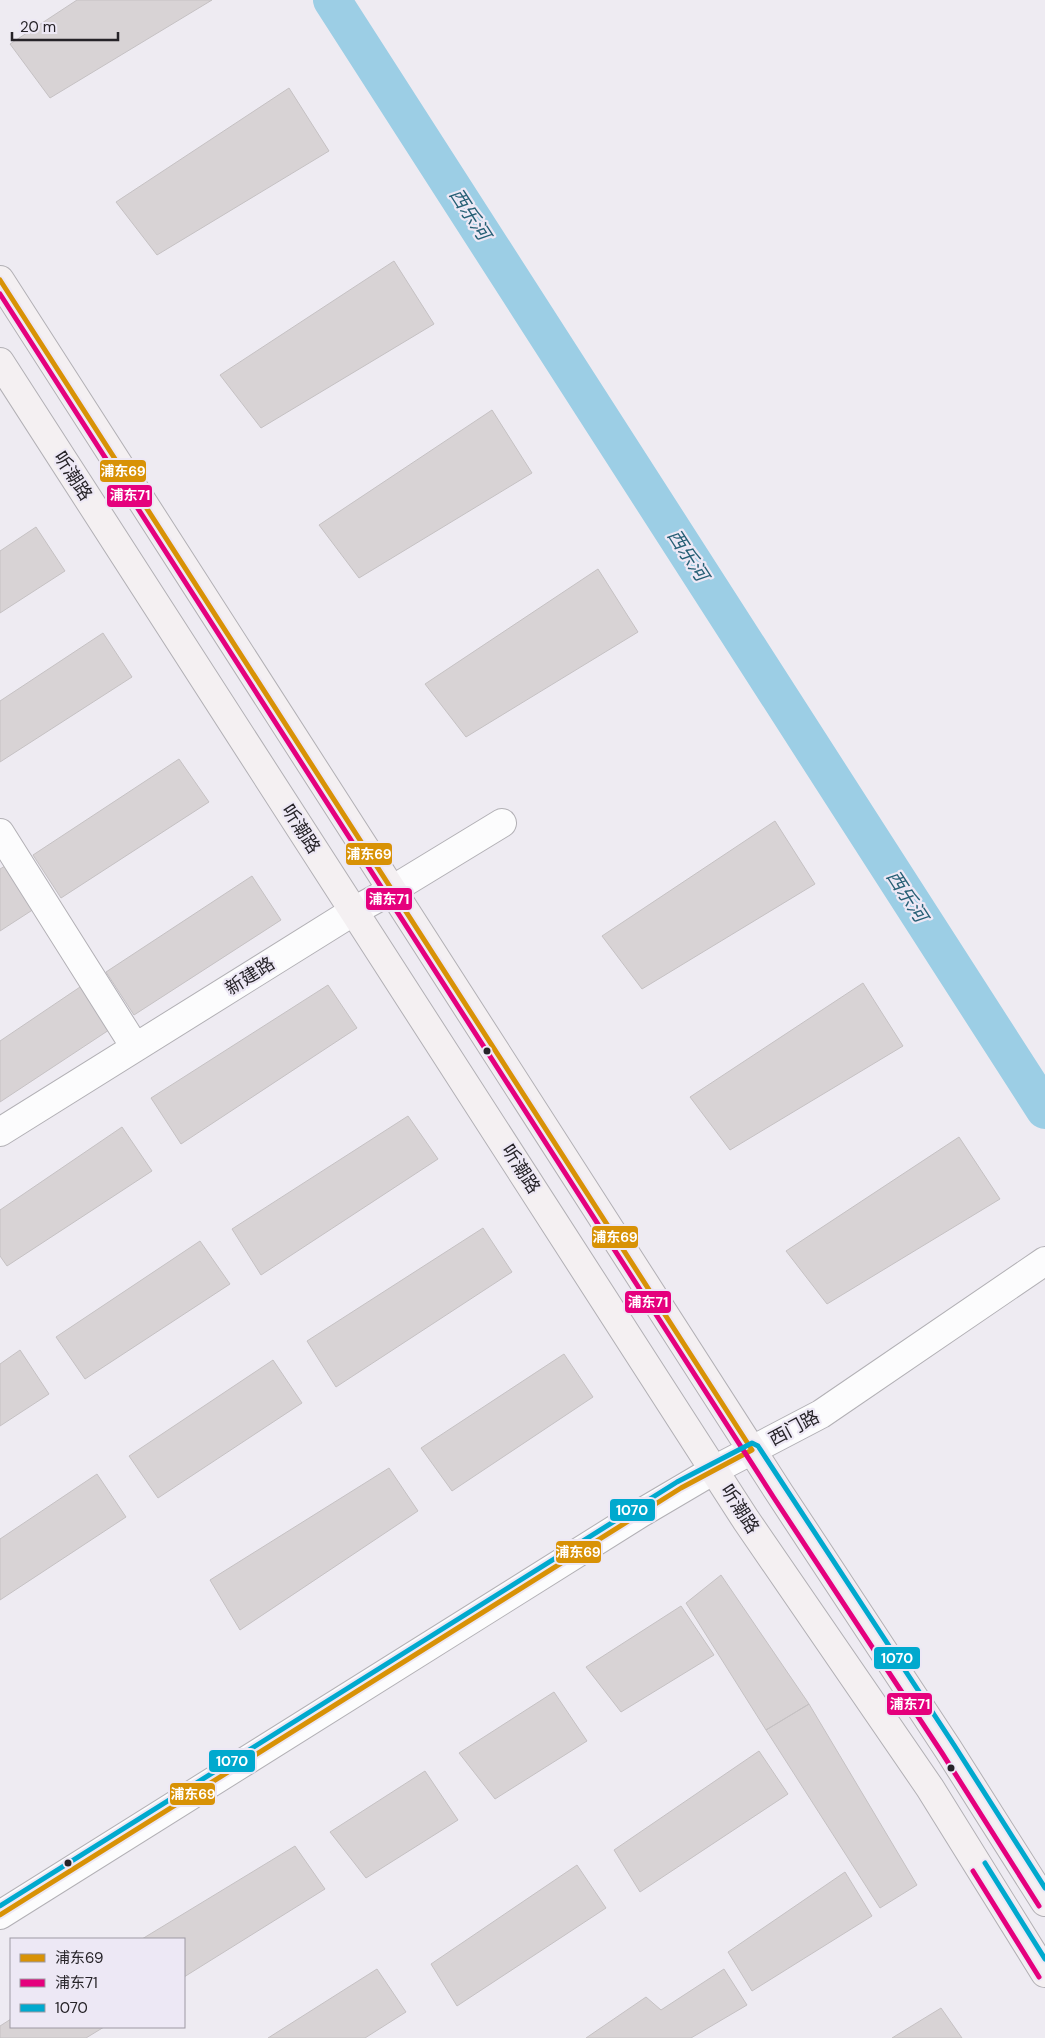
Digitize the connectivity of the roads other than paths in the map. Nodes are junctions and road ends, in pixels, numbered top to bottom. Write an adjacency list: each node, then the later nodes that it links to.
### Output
1 (0, 280): 5 (main road)
2 (0, 362): 6 (main road, 听潮路)
3 (502, 823): 5 (street, 新建路)
4 (0, 833): 7 (street)
5 (392, 890): 6 (street, 新建路); 10 (main road)
6 (354, 911): 7 (street, 新建路); 11 (main road, 听潮路)
7 (135, 1047): 8 (street, 新建路)
8 (0, 1132)
9 (1045, 1261): 10 (street, 西门路)
10 (752, 1450): 11 (street, 西门路); 12 (main road)
11 (714, 1470): 13 (street, 西门路); 14 (main road, 听潮路)
12 (1045, 1902)
13 (0, 1915)
14 (1045, 1973)

